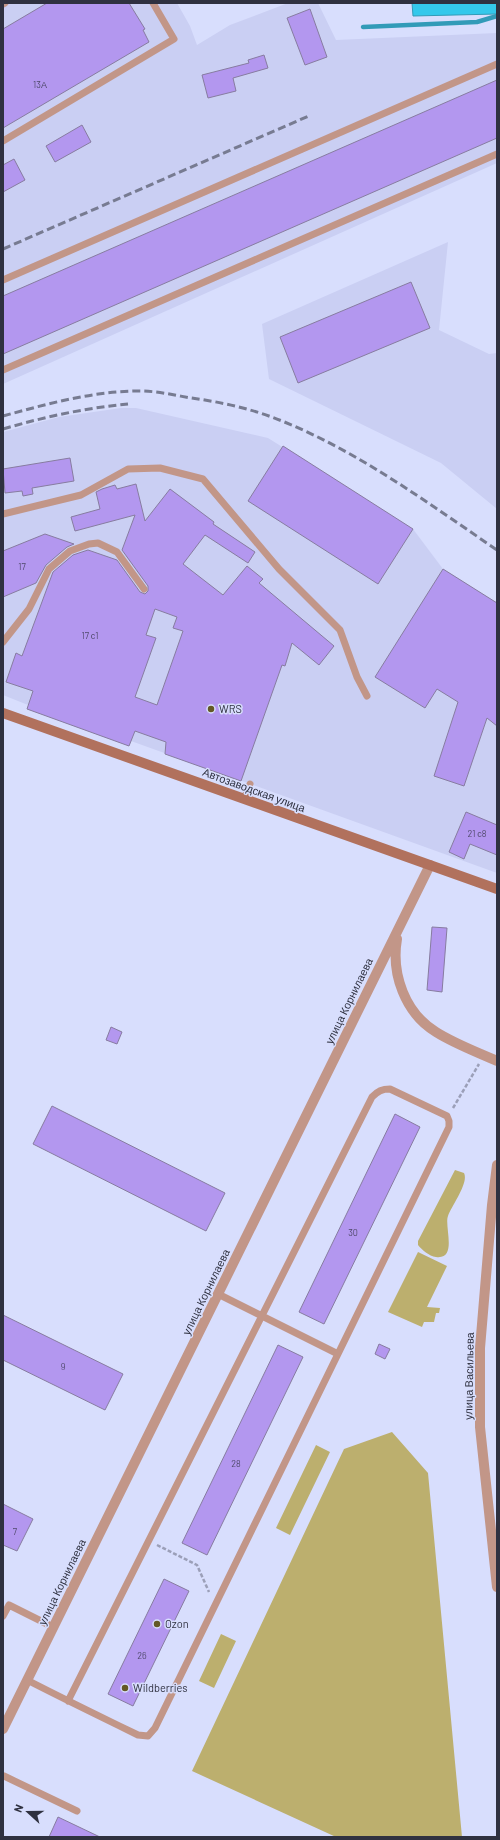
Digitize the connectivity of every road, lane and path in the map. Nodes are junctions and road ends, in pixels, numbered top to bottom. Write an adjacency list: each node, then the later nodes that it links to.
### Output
1 (153, 3): 3 (lane)
2 (497, 64): 5 (lane)
3 (3, 141)
4 (497, 154): 6 (lane)
5 (3, 280)
6 (3, 370)
7 (3, 514): 10 (lane)
8 (144, 589): 9 (lane)
9 (3, 642)
10 (367, 696)
11 (3, 713): 13 (street, Автозаводская улица)
12 (250, 784): 13 (lane)
13 (244, 799): 14 (street, Автозаводская улица)
14 (430, 865): 15 (street, Автозаводская улица); 16 (street, улица Корнилаева)
15 (496, 886)
16 (398, 929): 17 (street); 21 (street, улица Корнилаева)
17 (485, 1055): 18 (street); 19 (path)
18 (497, 1061)
19 (446, 1116): 22 (lane); 23 (lane)
20 (497, 1165): 25 (street, улица Васильева)
21 (218, 1294): 22 (lane); 28 (street, улица Корнилаева)
22 (262, 1315): 23 (lane); 24 (lane)
23 (338, 1354): 26 (lane)
24 (149, 1541): 26 (path); 30 (lane)
25 (497, 1587)
26 (215, 1605): 30 (lane)
27 (3, 1616): 28 (lane)
28 (53, 1627): 29 (street, улица Корнилаева)
29 (27, 1680): 30 (lane); 31 (street, улица Корнилаева)
30 (68, 1701)
31 (3, 1729)
32 (4, 1776): 33 (lane)
33 (77, 1811)

